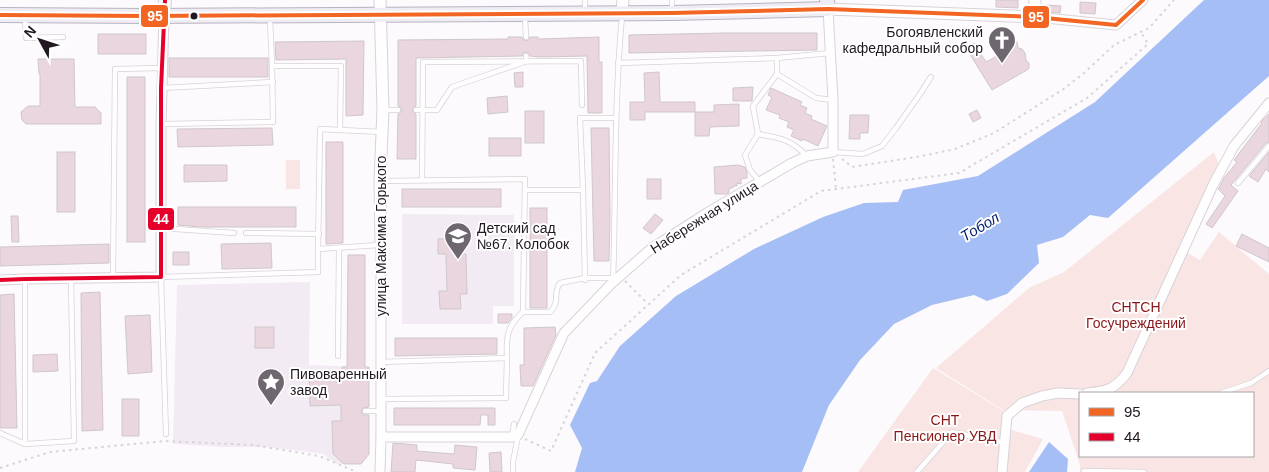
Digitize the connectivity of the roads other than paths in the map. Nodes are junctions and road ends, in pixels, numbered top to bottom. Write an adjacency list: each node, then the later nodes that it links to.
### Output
1 (165, 0): 12 (main road)
2 (1035, 0): 14 (street)
3 (1143, 0): 14 (street)
4 (828, 4): 6 (main road); 14 (street); 17 (street)
5 (622, 6): 6 (main road); 8 (main road); 20 (lane)
6 (672, 6)
7 (380, 7): 9 (main road); 13 (main road); 30 (street, улица Максима Горького)
8 (585, 7): 9 (main road)
9 (525, 13): 16 (lane)
10 (0, 15): 11 (main road)
11 (25, 15): 12 (main road); 15 (lane)
12 (164, 15): 13 (main road); 22 (street)
13 (270, 15): 21 (lane)
14 (1035, 17)
15 (63, 37)
16 (526, 37)
17 (830, 54): 18 (lane); 27 (street)
18 (777, 58): 20 (lane); 23 (lane)
19 (527, 59): 29 (lane); 33 (lane); 33 (lane)
20 (618, 62): 34 (lane)
21 (272, 66): 25 (lane); 36 (lane)
22 (162, 68): 26 (street); 56 (lane)
23 (777, 74): 27 (lane); 38 (lane)
24 (931, 77): 40 (lane)
25 (273, 82): 26 (lane); 35 (lane)
26 (161, 88): 35 (street)
27 (833, 100): 40 (street)
28 (1269, 103): 67 (street)
29 (582, 105)
30 (383, 110): 31 (lane); 37 (street, улица Максима Горького)
31 (398, 110)
32 (416, 110): 33 (lane)
33 (423, 110): 42 (lane)
34 (616, 118): 47 (lane); 57 (lane)
35 (161, 124): 48 (street)
36 (340, 130): 37 (lane); 51 (lane)
37 (383, 132): 43 (street, улица Максима Горького)
38 (758, 134): 41 (lane); 44 (lane)
39 (1269, 146): 45 (lane)
40 (833, 152): 41 (street, Набережная улица)
41 (807, 156): 44 (street, Набережная улица)
42 (422, 180): 43 (lane); 46 (lane)
43 (380, 181): 52 (street, улица Максима Горького)
44 (760, 182): 57 (street, Набережная улица)
45 (1238, 183)
46 (524, 190): 47 (lane); 62 (lane)
47 (584, 190): 60 (lane)
48 (161, 228): 49 (lane); 55 (street)
49 (234, 233)
50 (246, 233): 51 (lane)
51 (319, 234): 54 (lane)
52 (381, 245): 53 (lane); 65 (street, улица Максима Горького)
53 (339, 248): 54 (lane); 63 (lane)
54 (318, 249): 55 (lane)
55 (161, 277): 56 (street); 75 (lane)
56 (114, 278): 59 (street)
57 (615, 278): 60 (lane); 76 (street, Набережная улица)
58 (25, 279): 59 (street); 61 (street); 79 (lane)
59 (71, 279): 79 (lane)
60 (585, 279): 62 (lane)
61 (0, 280)
62 (523, 312): 64 (lane)
63 (338, 356)
64 (507, 358): 65 (lane); 70 (lane)
65 (381, 362): 70 (street, улица Максима Горького)
66 (1269, 371): 68 (lane)
67 (1096, 392)
68 (1224, 392)
69 (1079, 394): 78 (street)
70 (380, 399): 72 (street, улица Максима Горького)
71 (365, 411): 72 (lane)
72 (381, 412): 77 (street, улица Максима Горького)
73 (514, 424): 76 (lane)
74 (0, 433): 79 (lane)
75 (166, 434)
76 (515, 436): 77 (street); 81 (lane)
77 (381, 437): 80 (street, улица Максима Горького)
78 (1004, 442): 82 (lane); 83 (street)
79 (25, 444)
80 (380, 472)
81 (512, 472)
82 (917, 472)
83 (1002, 472)
84 (1084, 472): 85 (lane)
85 (1144, 472)

